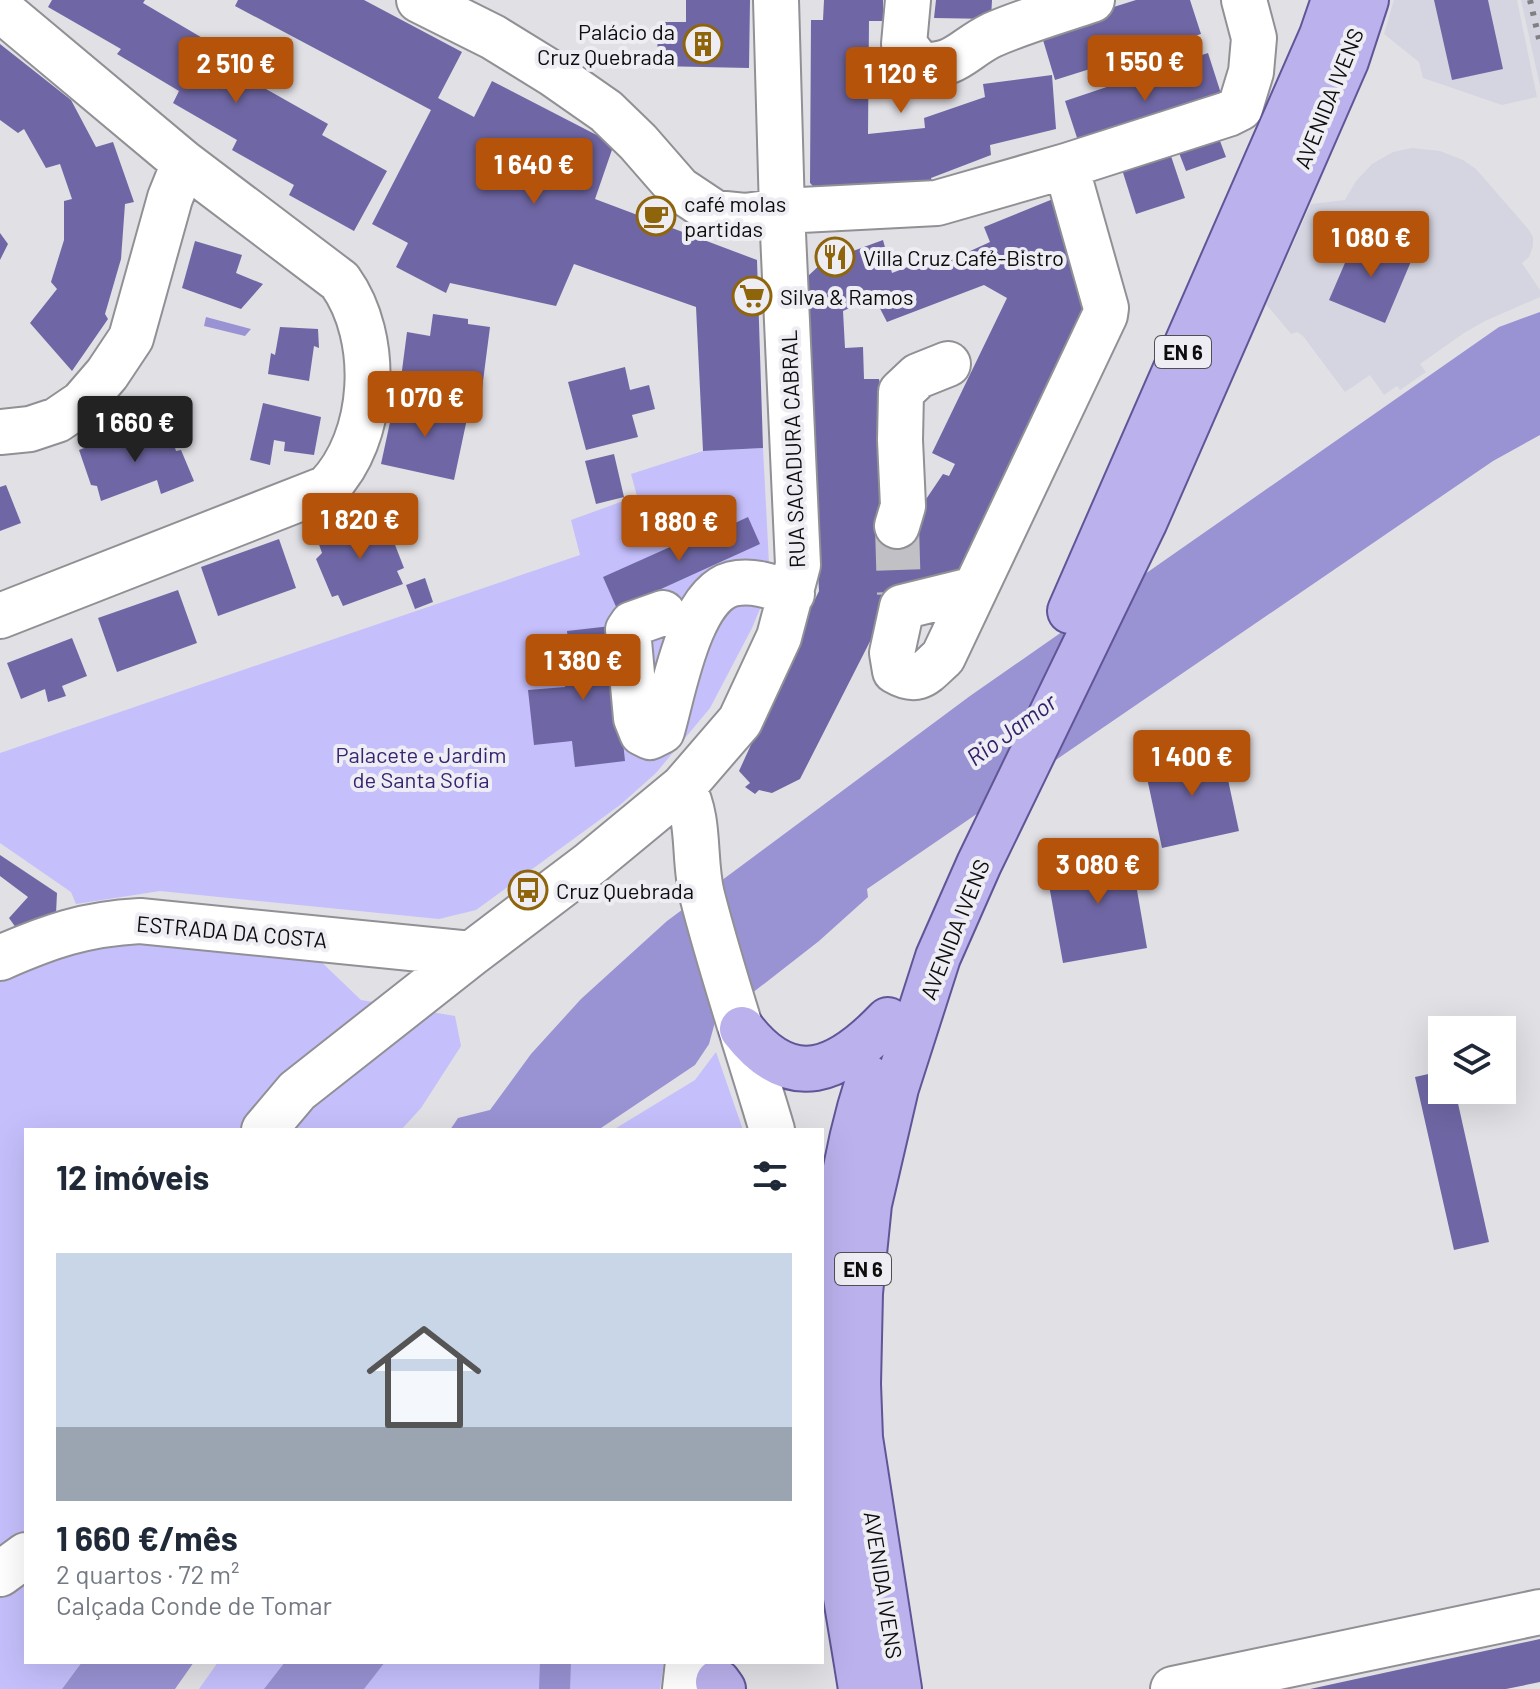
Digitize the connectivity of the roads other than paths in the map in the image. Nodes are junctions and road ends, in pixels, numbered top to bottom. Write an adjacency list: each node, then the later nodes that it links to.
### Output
1 (419, 0): 9 (street)
2 (776, 0): 12 (street, RUA SACADURA CABRAL)
3 (908, 0): 4 (street)
4 (1092, 0)
5 (1244, 0): 11 (street)
6 (1334, 0): 25 (main road, AVENIDA IVENS / EN 6)
7 (1366, 0): 33 (main road, AVENIDA IVENS / EN 6)
8 (0, 9): 10 (street)
9 (472, 12): 12 (street)
10 (184, 163): 14 (street); 19 (street)
11 (1066, 166): 12 (street); 16 (street)
12 (782, 211): 17 (street, RUA SACADURA CABRAL)
13 (948, 364): 15 (street)
14 (0, 432)
15 (897, 526)
16 (975, 589): 16 (street)
17 (792, 594): 18 (street); 20 (street, RUA SACADURA CABRAL)
18 (663, 613)
19 (0, 616)
20 (683, 787): 21 (street, RUA SACADURA CABRAL); 22 (street)
21 (638, 822): 22 (street); 23 (street, RUA SACADURA CABRAL)
22 (701, 892): 26 (street)
23 (471, 954): 24 (street, ESTRADA DA COSTA); 27 (street, RUA SACADURA CABRAL)
24 (0, 958)
25 (888, 1020): 26 (main road); 32 (main road, AVENIDA IVENS / EN 6)
26 (742, 1029): 28 (street)
27 (266, 1128)
28 (771, 1128)
29 (24, 1556): 30 (street)
30 (0, 1574)
31 (1540, 1612): 34 (street)
32 (861, 1689)
33 (899, 1689)
34 (1173, 1689)

